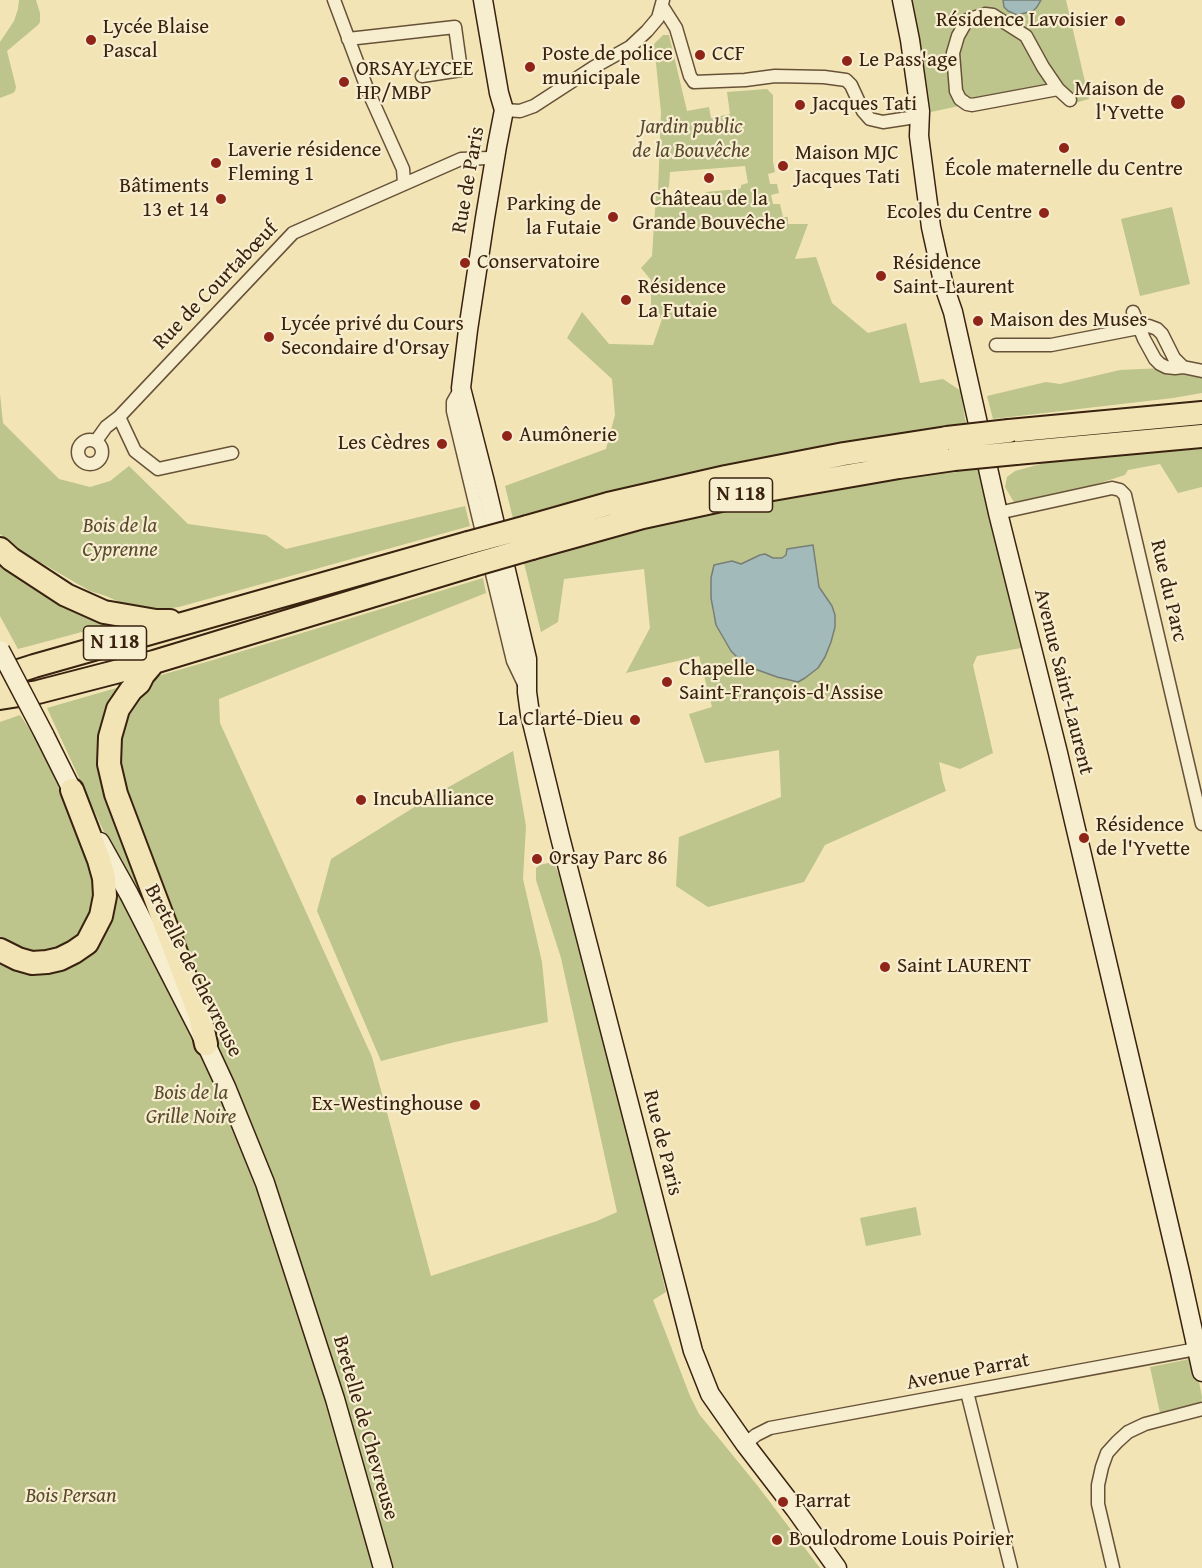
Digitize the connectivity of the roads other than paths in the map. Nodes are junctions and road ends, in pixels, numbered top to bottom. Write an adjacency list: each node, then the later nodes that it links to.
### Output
1 (334, 0): 5 (street)
2 (483, 0): 9 (main road)
3 (902, 0): 10 (main road, Avenue Saint-Laurent)
4 (663, 3): 9 (street, Rue de Paris); 10 (street)
5 (348, 39): 6 (street); 12 (street)
6 (422, 76)
7 (1058, 89): 7 (street); 8 (street)
8 (1070, 100)
9 (504, 110): 44 (main road, Rue de Paris)
10 (920, 111): 24 (main road, Avenue Saint-Laurent)
11 (489, 158): 12 (street, Rue de Courtabœuf)
12 (404, 183): 19 (street, Rue de Courtabœuf)
13 (1133, 312): 14 (street)
14 (1139, 328): 15 (street); 16 (street); 16 (street)
15 (996, 345)
16 (1183, 367): 17 (street)
17 (1202, 371)
18 (1202, 413): 22 (highway, N 118, bridge)
19 (119, 417): 21 (street, Rue de Courtabœuf); 23 (street)
20 (1202, 436): 22 (highway, N 118, bridge)
21 (96, 441)
22 (950, 448): 25 (highway, N 118)
23 (232, 453)
24 (998, 513): 37 (street, Rue du Parc); 40 (main road, Avenue Saint-Laurent)
25 (529, 537): 27 (highway, N 118, bridge); 29 (highway, N 118, bridge)
26 (0, 549): 27 (highway)
27 (196, 620): 31 (highway, N 118)
28 (0, 650): 36 (main road, Bretelle de Chevreuse, bridge)
29 (154, 662): 33 (highway, N 118); 39 (highway)
30 (0, 666): 31 (highway)
31 (34, 666): 32 (highway, N 118)
32 (0, 677)
33 (38, 692): 34 (highway, N 118); 35 (highway)
34 (0, 698)
35 (0, 712)
36 (72, 790): 38 (highway); 39 (main road, Bretelle de Chevreuse)
37 (1202, 824)
38 (0, 950)
39 (206, 1044): 45 (main road, Bretelle de Chevreuse)
40 (1199, 1348): 41 (main road, Avenue Saint-Laurent); 42 (street, Avenue Parrat)
41 (1202, 1372)
42 (967, 1392): 44 (street, Avenue Parrat); 47 (street)
43 (1202, 1410): 48 (street)
44 (745, 1443): 46 (main road, Rue de Paris)
45 (383, 1568)
46 (837, 1568)
47 (1011, 1568)
48 (1113, 1568)

